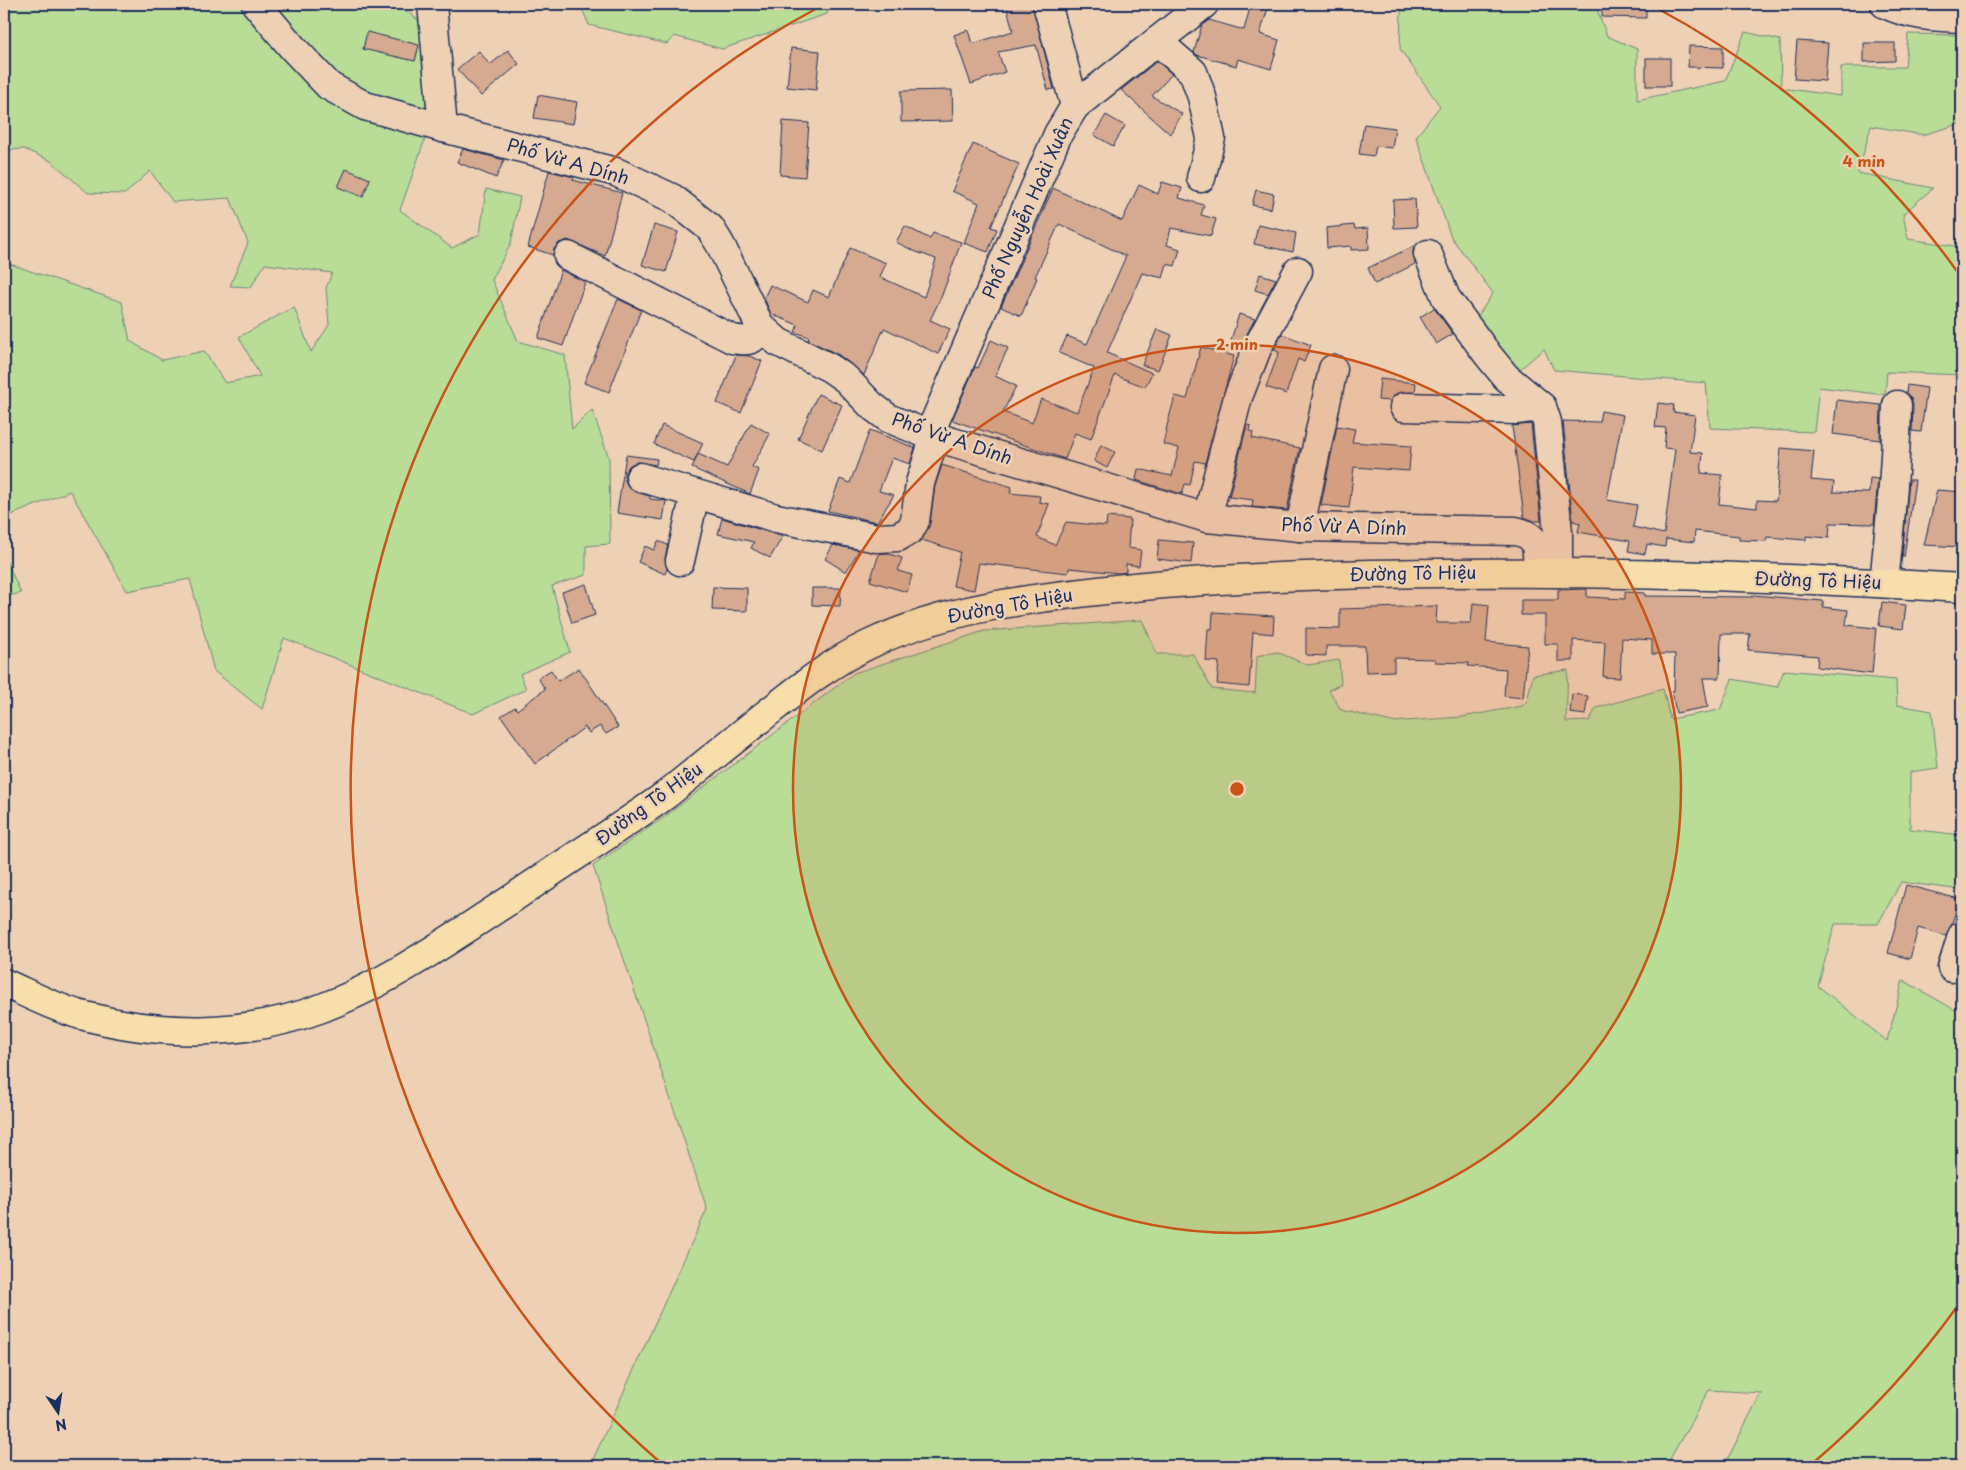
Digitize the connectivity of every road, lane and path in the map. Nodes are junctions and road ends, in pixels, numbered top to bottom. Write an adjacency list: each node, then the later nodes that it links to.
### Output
1 (256, 4): 9 (street, Phố Vừ A Dính)
2 (432, 4): 9 (street)
3 (1048, 4): 8 (street)
4 (1204, 4): 7 (street, Phố Nguyễn Hoài Xuân)
5 (1885, 4): 6 (street)
6 (1962, 18)
7 (1158, 41): 8 (street, Phố Nguyễn Hoài Xuân); 10 (street)
8 (1075, 106): 19 (street, Phố Nguyễn Hoài Xuân)
9 (443, 128): 14 (street, Phố Vừ A Dính)
10 (1201, 178)
11 (1428, 254): 18 (street)
12 (568, 256): 14 (street)
13 (1298, 271): 22 (street)
14 (760, 326): 19 (street, Phố Vừ A Dính)
15 (1333, 369): 23 (street)
16 (1897, 405): 26 (street)
17 (1404, 407): 18 (street)
18 (1542, 407): 25 (street)
19 (932, 436): 21 (street, Phố Nguyễn Hoài Xuân); 22 (street, Phố Vừ A Dính)
20 (640, 477): 21 (street, Phố Nguyễn Hoài Xuân)
21 (695, 494): 24 (street)
22 (1207, 518): 23 (street, Phố Vừ A Dính)
23 (1300, 527): 25 (street, Phố Vừ A Dính)
24 (680, 561)
25 (1548, 572): 26 (highway, Đường Tô Hiệu); 30 (highway, Đường Tô Hiệu)
26 (1884, 583): 27 (highway, Đường Tô Hiệu)
27 (1962, 588)
28 (1962, 936): 29 (street)
29 (1952, 968)
30 (4, 983)

